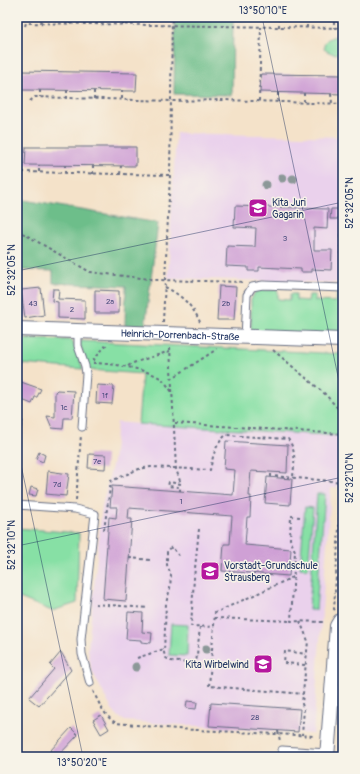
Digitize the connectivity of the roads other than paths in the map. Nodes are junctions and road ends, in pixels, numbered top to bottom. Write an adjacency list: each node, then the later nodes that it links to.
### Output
1 (342, 288): 4 (lane)
2 (17, 329): 3 (street, Heinrich-Dorrenbach-Straße)
3 (78, 331): 4 (street, Heinrich-Dorrenbach-Straße); 6 (lane)
4 (245, 338): 5 (street, Heinrich-Dorrenbach-Straße)
5 (343, 340)
6 (82, 426)
7 (17, 505): 9 (lane)
8 (340, 616): 11 (street)
9 (90, 683)
10 (282, 750): 11 (lane)
11 (327, 755)

